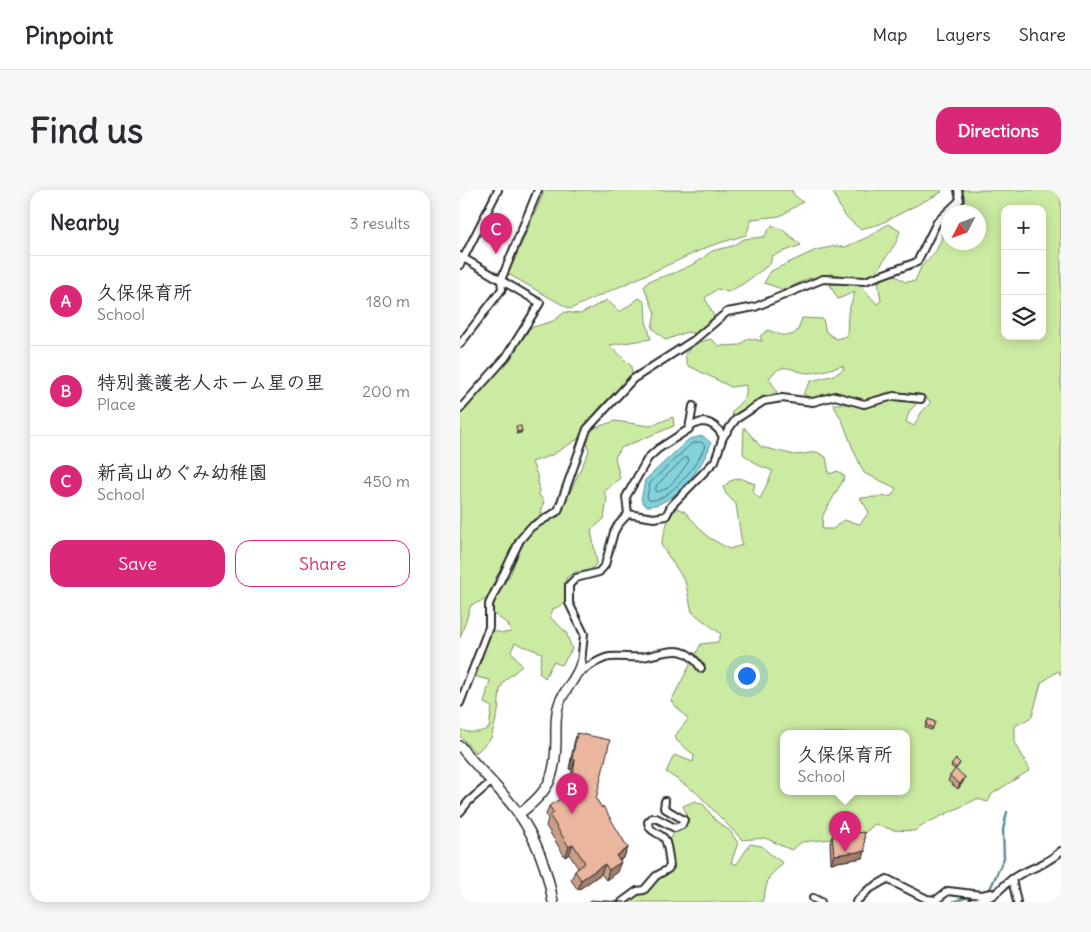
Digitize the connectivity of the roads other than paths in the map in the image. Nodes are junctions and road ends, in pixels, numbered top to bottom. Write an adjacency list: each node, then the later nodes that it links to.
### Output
1 (498, 190): 4 (street)
2 (538, 190): 6 (street)
3 (958, 190): 17 (street)
4 (462, 257): 5 (street); 6 (street)
5 (460, 265)
6 (501, 280): 7 (street); 10 (street)
7 (460, 344)
8 (921, 399): 12 (street)
9 (693, 406): 11 (street)
10 (460, 409)
11 (690, 426): 12 (street); 13 (street)
12 (723, 437): 13 (street)
13 (628, 514): 14 (street)
14 (581, 663): 16 (street)
15 (701, 668): 16 (street)
16 (579, 673): 22 (street)
17 (460, 703)
18 (460, 746): 19 (street)
19 (491, 782): 21 (street); 22 (street)
20 (664, 802): 28 (street)
21 (460, 812)
22 (519, 814): 27 (street)
23 (1061, 851): 24 (street)
24 (1012, 879): 25 (street); 32 (street)
25 (994, 895): 30 (street); 31 (street)
26 (813, 898): 29 (street)
27 (553, 902)
28 (622, 902)
29 (821, 902)
30 (856, 902)
31 (973, 902)
32 (1017, 902)

